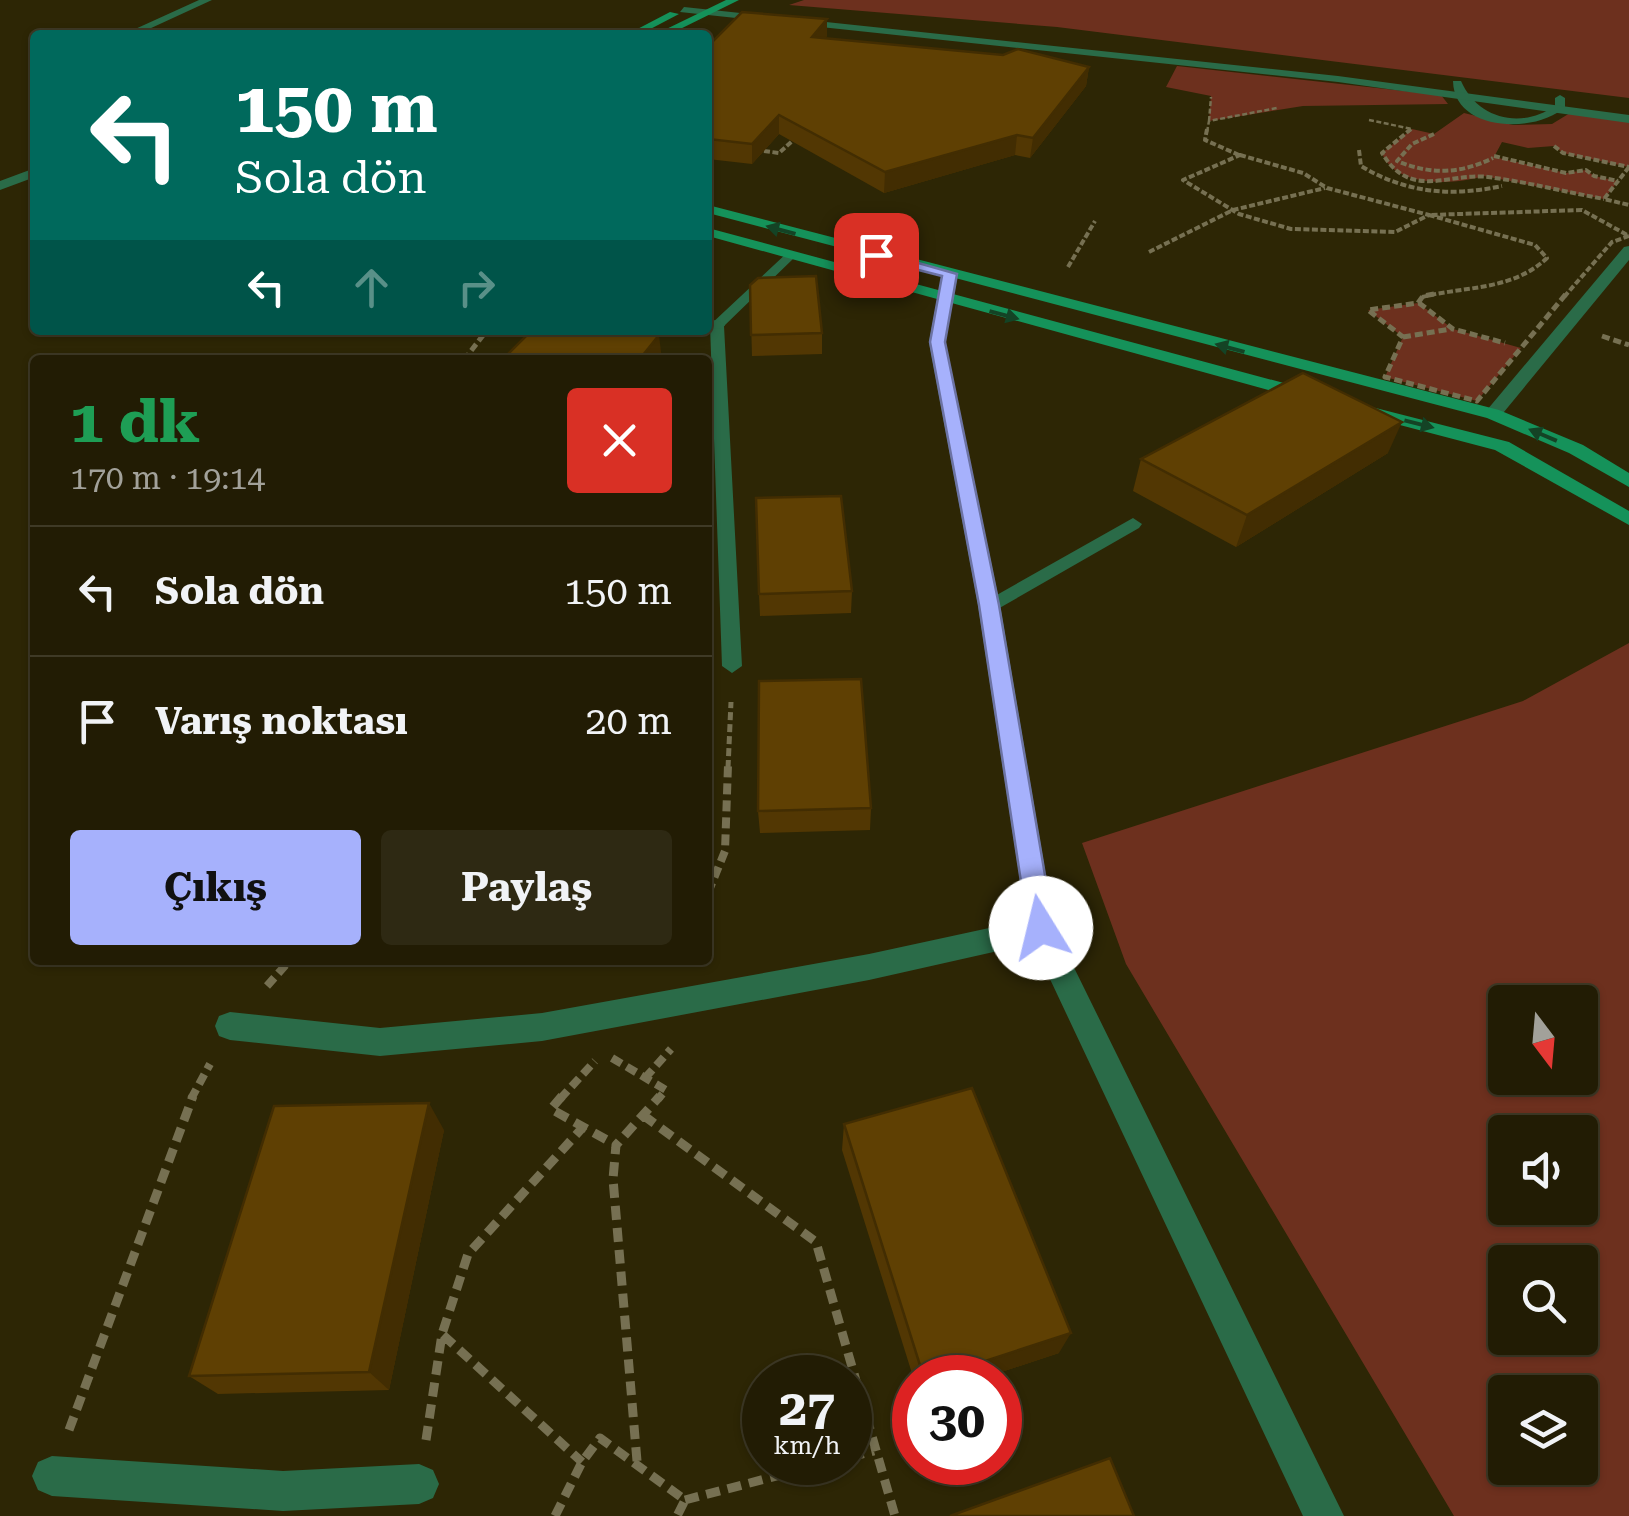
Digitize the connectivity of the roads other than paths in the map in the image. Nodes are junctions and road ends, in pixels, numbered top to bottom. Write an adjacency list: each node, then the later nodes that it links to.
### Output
1 (207, 0): 5 (street)
2 (734, 0): 3 (main road)
3 (708, 7): 4 (street); 7 (main road); 8 (street)
4 (688, 8): 6 (main road)
5 (138, 30)
6 (642, 30)
7 (668, 30)
8 (1458, 89): 9 (street); 9 (lane)
9 (1560, 103): 10 (street); 11 (street)
10 (1629, 108)
11 (1629, 118)
12 (30, 174): 13 (street)
13 (0, 186)
14 (712, 210): 18 (main road, one-way to 14)
15 (712, 233): 17 (main road)
16 (1629, 250): 20 (street)
17 (789, 255): 18 (main road); 19 (lane)
18 (948, 286): 20 (main road, one-way to 18); 22 (main road, one-way to 22); 24 (street)
19 (712, 325): 25 (lane)
20 (1492, 414): 21 (main road, one-way to 20)
21 (1629, 480)
22 (1629, 519)
23 (1133, 524): 24 (lane)
24 (989, 605): 26 (street)
25 (732, 666)
26 (1041, 928): 27 (street); 30 (street)
27 (230, 1026)
28 (52, 1476): 29 (street)
29 (419, 1484)
30 (1324, 1516)

